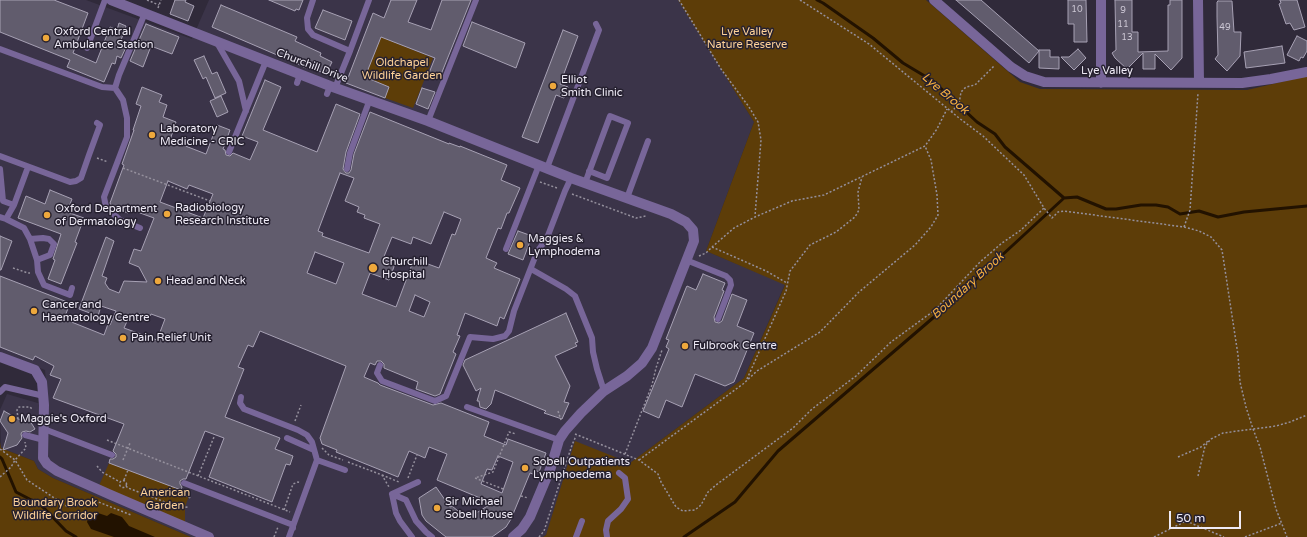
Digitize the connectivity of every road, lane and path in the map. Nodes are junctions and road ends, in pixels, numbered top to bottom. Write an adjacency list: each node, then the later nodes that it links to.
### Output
1 (105, 0): 16 (lane)
2 (112, 0): 13 (street, Churchill Drive)
3 (147, 0): 12 (path)
4 (313, 0): 18 (lane)
5 (368, 0): 18 (lane)
6 (476, 0): 30 (lane)
7 (679, 0): 52 (path)
8 (800, 0): 27 (path)
9 (934, 0): 23 (street, Lye Valley)
10 (1101, 0): 23 (street)
11 (1198, 0): 22 (street)
12 (160, 5)
13 (145, 13): 15 (street, Churchill Drive); 24 (lane)
14 (596, 24): 41 (lane)
15 (215, 40): 19 (street, Churchill Drive); 28 (lane)
16 (87, 48)
17 (0, 50): 24 (lane)
18 (350, 51): 25 (lane)
19 (266, 61): 25 (street, Churchill Drive); 28 (lane)
20 (992, 69): 29 (path)
21 (1307, 72): 22 (street, Lye Valley)
22 (1198, 82): 23 (street, Lye Valley); 54 (path)
23 (1101, 83)
24 (116, 88): 37 (lane)
25 (331, 89): 26 (street, Churchill Drive)
26 (370, 99): 30 (street, Churchill Drive); 40 (lane)
27 (947, 109): 29 (path); 33 (path)
28 (246, 111): 34 (lane)
29 (951, 112): 50 (path)
30 (428, 121): 41 (street, Churchill Drive)
31 (97, 123): 35 (lane)
32 (648, 141): 47 (lane)
33 (925, 146): 43 (path); 70 (path)
34 (229, 152)
35 (90, 155): 37 (path); 38 (lane)
36 (0, 156): 38 (lane)
37 (116, 165): 48 (path); 55 (lane)
38 (28, 167): 49 (lane)
39 (0, 169): 49 (lane)
40 (347, 169)
41 (541, 169): 44 (street, Churchill Drive); 46 (path); 58 (lane)
42 (590, 171): 42 (lane); 45 (lane)
43 (862, 177): 52 (path); 64 (path)
44 (571, 178): 45 (street, Churchill Drive); 46 (lane)
45 (585, 183): 47 (street, Churchill Drive)
46 (565, 191): 51 (path); 62 (lane)
47 (627, 198): 51 (street, Churchill Drive)
48 (210, 201)
49 (14, 205): 53 (lane)
50 (1044, 208): 54 (path); 104 (path)
51 (665, 213): 60 (street, Churchill Drive)
52 (755, 217): 57 (path)
53 (3, 218): 56 (lane)
54 (1184, 227): 82 (path)
55 (140, 228)
56 (30, 239): 59 (lane); 59 (lane)
57 (712, 247): 60 (path); 64 (path)
58 (506, 248)
59 (37, 260): 63 (lane)
60 (690, 262): 66 (lane); 71 (street, Churchill Drive)
61 (13, 268): 63 (path)
62 (531, 268): 69 (lane); 71 (lane)
63 (38, 272): 65 (lane)
64 (788, 283): 70 (path)
65 (72, 288)
66 (718, 319)
67 (662, 344): 97 (path)
68 (0, 356): 73 (street)
69 (380, 365)
70 (747, 381): 104 (path)
71 (604, 391): 91 (street, Churchill Drive)
72 (0, 392): 73 (lane)
73 (44, 396): 80 (street)
74 (241, 397): 96 (lane)
75 (301, 405): 79 (path)
76 (467, 407): 81 (lane)
77 (1307, 415): 82 (path)
78 (18, 419): 80 (path)
79 (300, 424)
80 (44, 425): 88 (street); 98 (lane)
81 (529, 429): 91 (lane); 121 (path)
82 (1253, 429): 89 (path); 131 (path)
83 (572, 434): 84 (path)
84 (576, 435): 97 (path); 140 (path)
85 (24, 436): 88 (lane); 101 (path)
86 (214, 437): 110 (path)
87 (287, 438): 96 (lane)
88 (40, 439): 133 (street)
89 (1211, 439): 100 (path); 111 (path)
90 (107, 440): 94 (path)
91 (559, 440): 139 (street)
92 (130, 443): 94 (path)
93 (322, 447): 109 (path)
94 (127, 448): 102 (path); 110 (path)
95 (0, 449): 101 (path)
96 (314, 450): 103 (lane)
97 (625, 454): 104 (path)
98 (112, 455)
99 (417, 455): 115 (path)
100 (1178, 457)
101 (15, 460): 112 (path); 128 (path)
102 (123, 460)
103 (317, 460): 107 (lane); 120 (lane)
104 (639, 460)
105 (97, 466): 114 (path)
106 (128, 470): 113 (path)
107 (345, 470)
108 (619, 473): 142 (lane)
109 (382, 475): 118 (path); 123 (path)
110 (198, 476): 126 (path)
111 (1198, 476)
112 (0, 477)
113 (124, 480): 114 (path); 119 (path)
114 (120, 482): 119 (path)
115 (406, 482)
116 (418, 482): 123 (lane)
117 (184, 483): 129 (lane)
118 (403, 484)
119 (126, 486): 125 (path)
120 (307, 486): 126 (path); 127 (lane)
121 (503, 489)
122 (181, 494): 124 (path)
123 (392, 494): 137 (lane); 138 (lane)
124 (191, 498)
125 (188, 508)
126 (284, 510): 127 (path); 129 (path)
127 (296, 515): 132 (lane)
128 (133, 516)
129 (280, 520): 132 (lane); 134 (path)
130 (582, 521): 141 (lane)
131 (1282, 523): 145 (path); 146 (path)
132 (293, 525): 135 (lane); 136 (lane)
133 (209, 537)
134 (274, 537)
135 (288, 537)
136 (292, 537)
137 (412, 537)
138 (432, 537)
139 (513, 537)
140 (539, 537)
141 (576, 537)
142 (607, 537)
143 (1154, 537): 144 (path)
144 (1224, 537)
145 (1245, 537)
146 (1287, 537)

